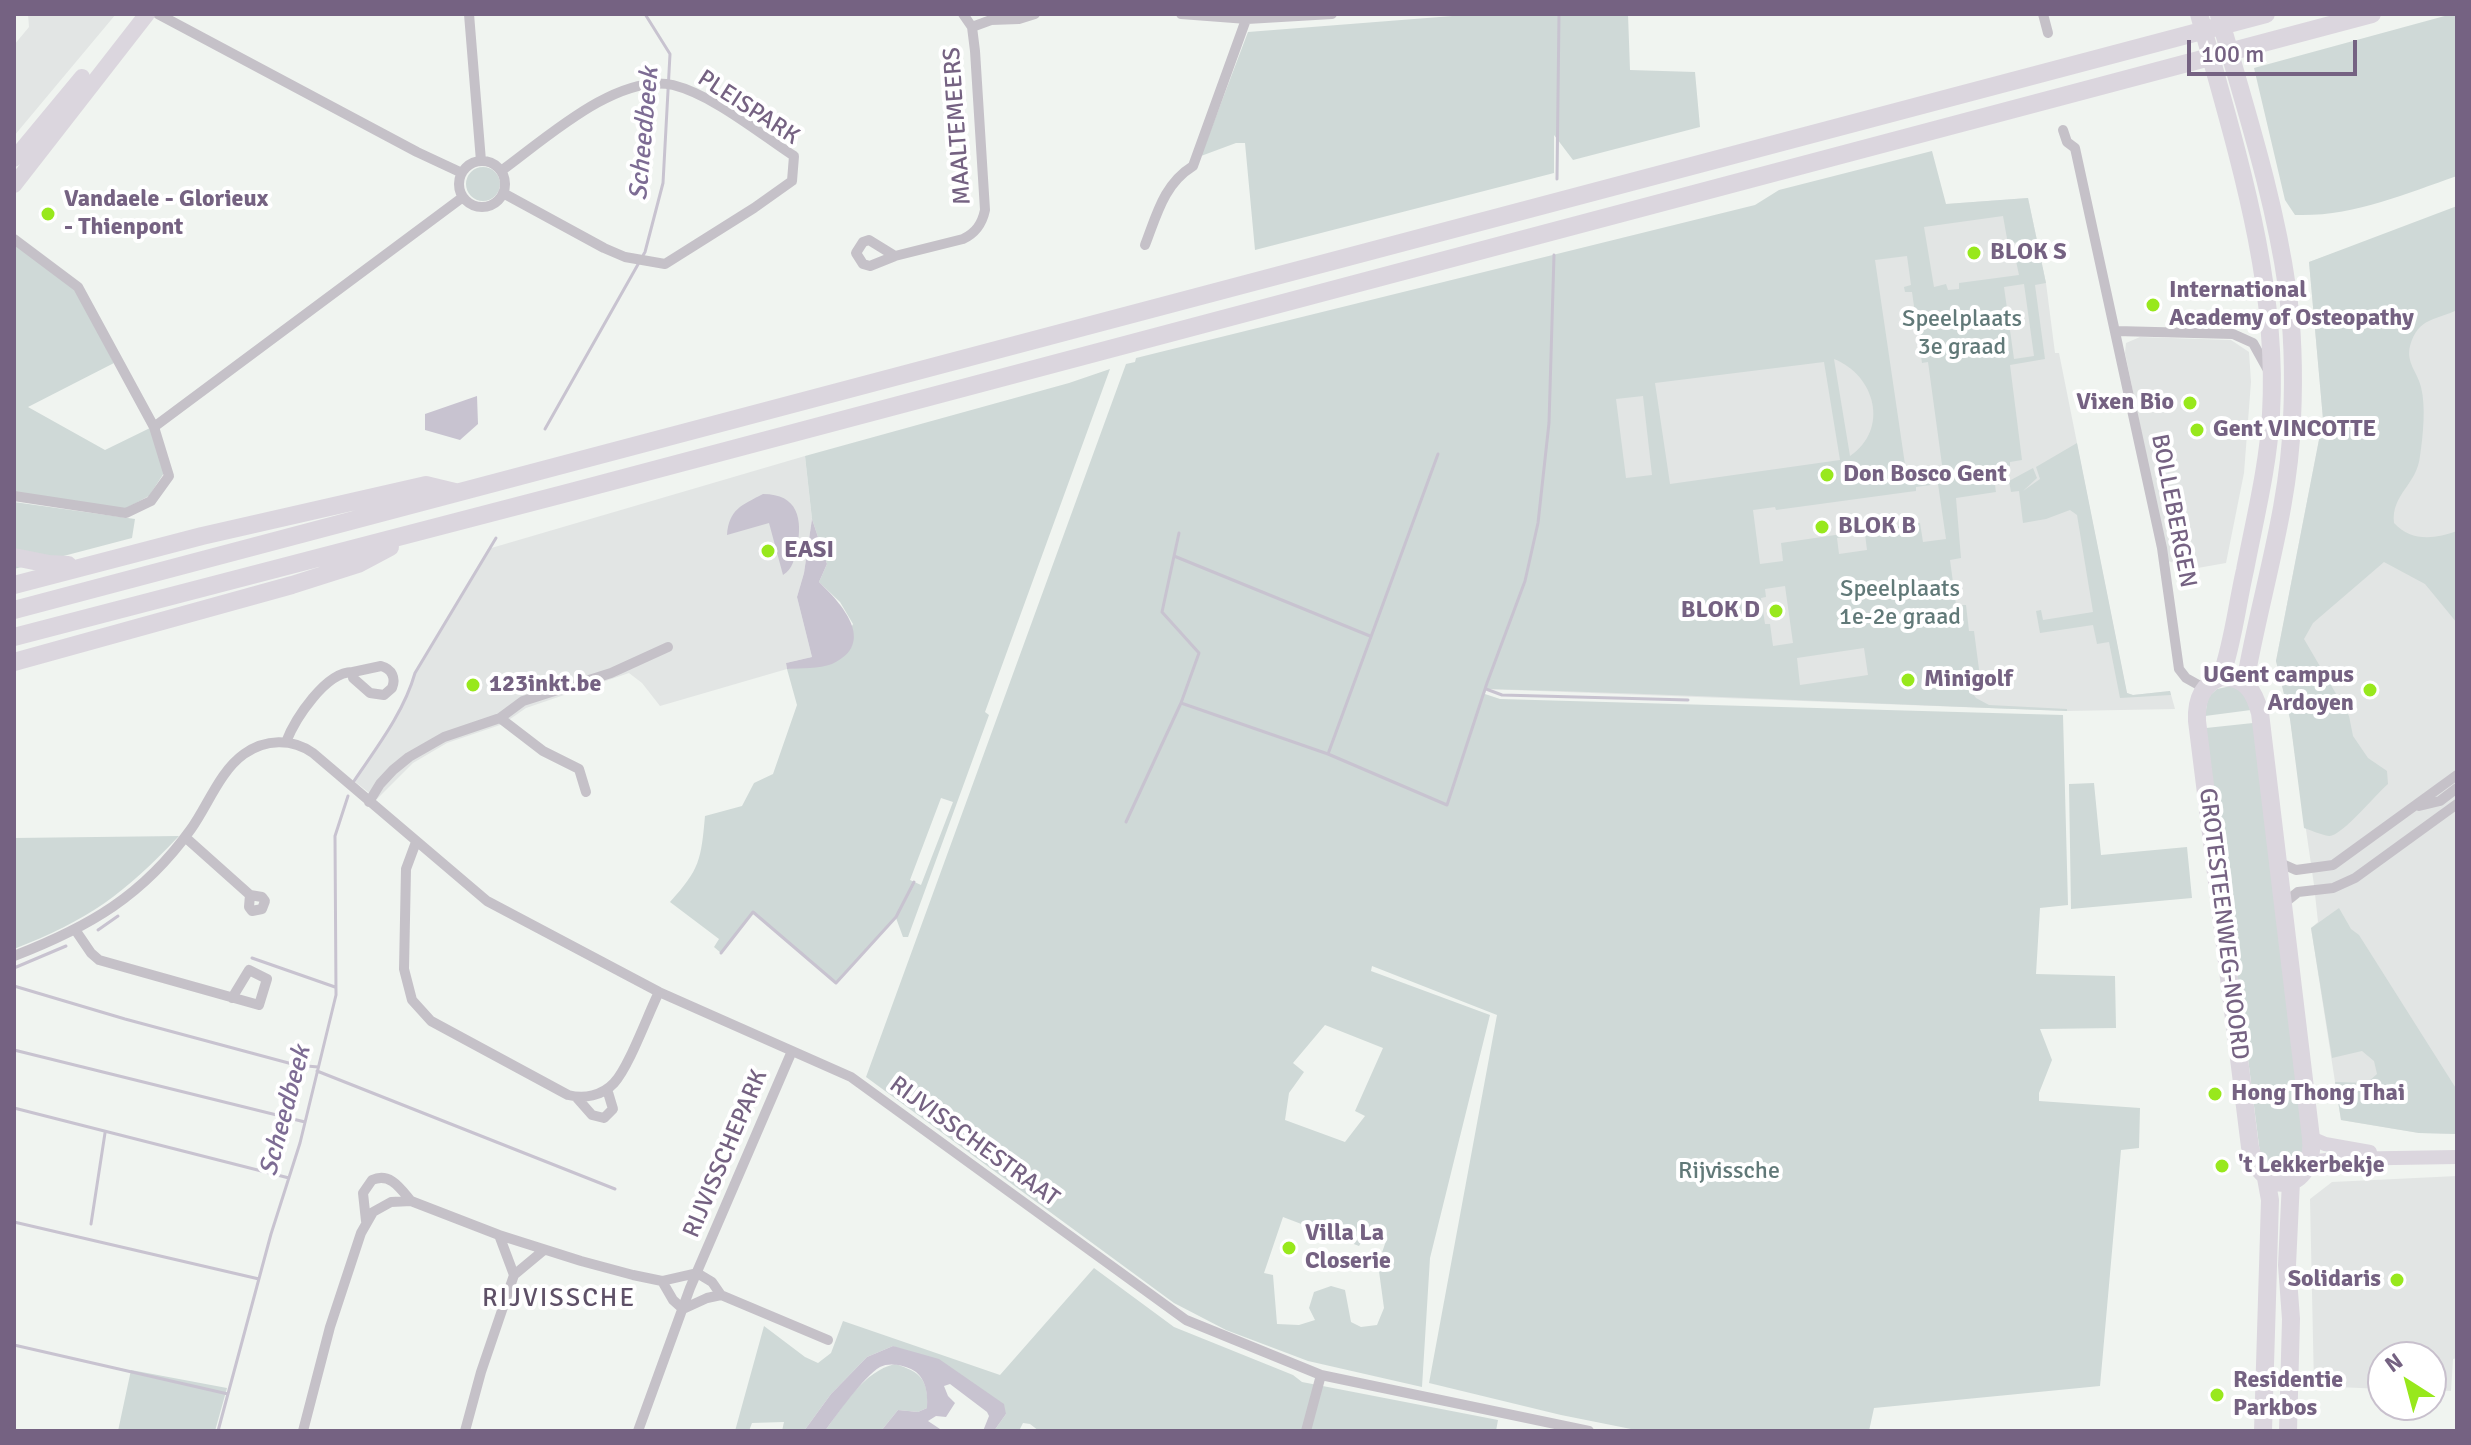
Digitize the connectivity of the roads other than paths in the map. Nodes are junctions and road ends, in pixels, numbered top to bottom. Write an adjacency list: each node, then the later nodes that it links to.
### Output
1 (134, 14): 18 (main road)
2 (147, 14): 22 (main road)
3 (158, 14): 21 (street)
4 (469, 14): 19 (street)
5 (963, 14): 15 (street, MAALTEMEERS)
6 (1035, 14): 15 (street, MAALTEMEERS)
7 (1181, 14): 14 (street)
8 (1332, 14): 14 (street)
9 (2043, 14): 16 (street)
10 (2199, 14): 29 (highway)
11 (2219, 14): 45 (highway)
12 (2266, 14): 31 (highway)
13 (2372, 14): 33 (highway)
14 (1248, 16): 26 (street)
15 (972, 27): 27 (street, MAALTEMEERS)
16 (2048, 33)
17 (2063, 130): 28 (street, BOLLEBERGEN)
18 (14, 159)
19 (481, 161): 20 (street); 21 (street)
20 (501, 171): 23 (street); 23 (street, PLEISPARK)
21 (462, 173): 24 (street)
22 (14, 185)
23 (503, 193): 24 (street)
24 (463, 197): 30 (street)
25 (14, 239): 30 (street)
26 (1145, 245)
27 (895, 256)
28 (2116, 331): 29 (street); 46 (street, BOLLEBERGEN)
29 (2270, 374): 44 (highway)
30 (154, 427): 32 (street)
31 (457, 493): 35 (highway); 37 (highway)
32 (14, 496)
33 (417, 533): 38 (highway); 39 (highway)
34 (14, 557): 35 (highway)
35 (87, 565): 36 (highway)
36 (14, 585)
37 (14, 610)
38 (14, 637)
39 (89, 642): 41 (highway); 43 (highway)
40 (668, 647): 47 (street)
41 (14, 662)
42 (353, 672): 48 (street)
43 (14, 675)
44 (2221, 677): 45 (highway); 46 (highway)
45 (2245, 683): 59 (highway)
46 (2204, 688): 73 (highway, GROTESTEENWEG-NOORD)
47 (500, 718): 51 (street); 53 (street)
48 (286, 742): 53 (street, RIJVISSCHESTRAAT); 57 (street)
49 (2457, 775): 55 (street)
50 (2457, 788): 52 (street)
51 (586, 792)
52 (2440, 801): 55 (street); 56 (street)
53 (369, 802): 58 (street, RIJVISSCHESTRAAT)
54 (2457, 804): 56 (street)
55 (2413, 807): 59 (street)
56 (2424, 828): 61 (street)
57 (185, 837): 60 (street); 62 (street)
58 (416, 842): 64 (street, RIJVISSCHESTRAAT); 68 (street)
59 (2276, 861): 61 (highway)
60 (250, 895)
61 (2282, 905): 69 (highway)
62 (76, 931): 63 (street); 65 (street)
63 (14, 956)
64 (659, 992): 66 (street, RIJVISSCHESTRAAT); 67 (street)
65 (232, 998)
66 (792, 1051): 79 (street, RIJVISSCHEPARK); 85 (street, RIJVISSCHESTRAAT)
67 (607, 1089): 68 (street); 68 (street)
68 (577, 1098)
69 (2311, 1138): 70 (main road); 72 (highway)
70 (2398, 1157): 71 (main road); 72 (main road)
71 (2457, 1157)
72 (2311, 1162): 74 (highway)
73 (2266, 1178): 74 (highway); 91 (highway, GROTESTEENWEG-NOORD)
74 (2291, 1181): 92 (highway)
75 (411, 1201): 76 (street); 76 (street, RIJVISSCHEPARK); 77 (street, RIJVISSCHEPARK)
76 (366, 1221): 86 (street, RIJVISSCHEPARK)
77 (499, 1235): 78 (street, RIJVISSCHEPARK); 80 (street)
78 (544, 1250): 80 (street); 81 (street, RIJVISSCHEPARK)
79 (697, 1273): 81 (street, RIJVISSCHEPARK); 82 (street, RIJVISSCHEPARK); 83 (street, RIJVISSCHEPARK)
80 (514, 1275): 87 (street)
81 (662, 1281): 83 (street)
82 (721, 1295): 83 (street); 84 (street, RIJVISSCHEPARK)
83 (683, 1309): 88 (street, RIJVISSCHEPARK)
84 (828, 1340)
85 (1321, 1375): 89 (street); 90 (street, RIJVISSCHESTRAAT)
86 (303, 1431)
87 (465, 1431)
88 (638, 1431)
89 (1306, 1431)
90 (1589, 1431)
91 (2263, 1431)
92 (2288, 1431)

